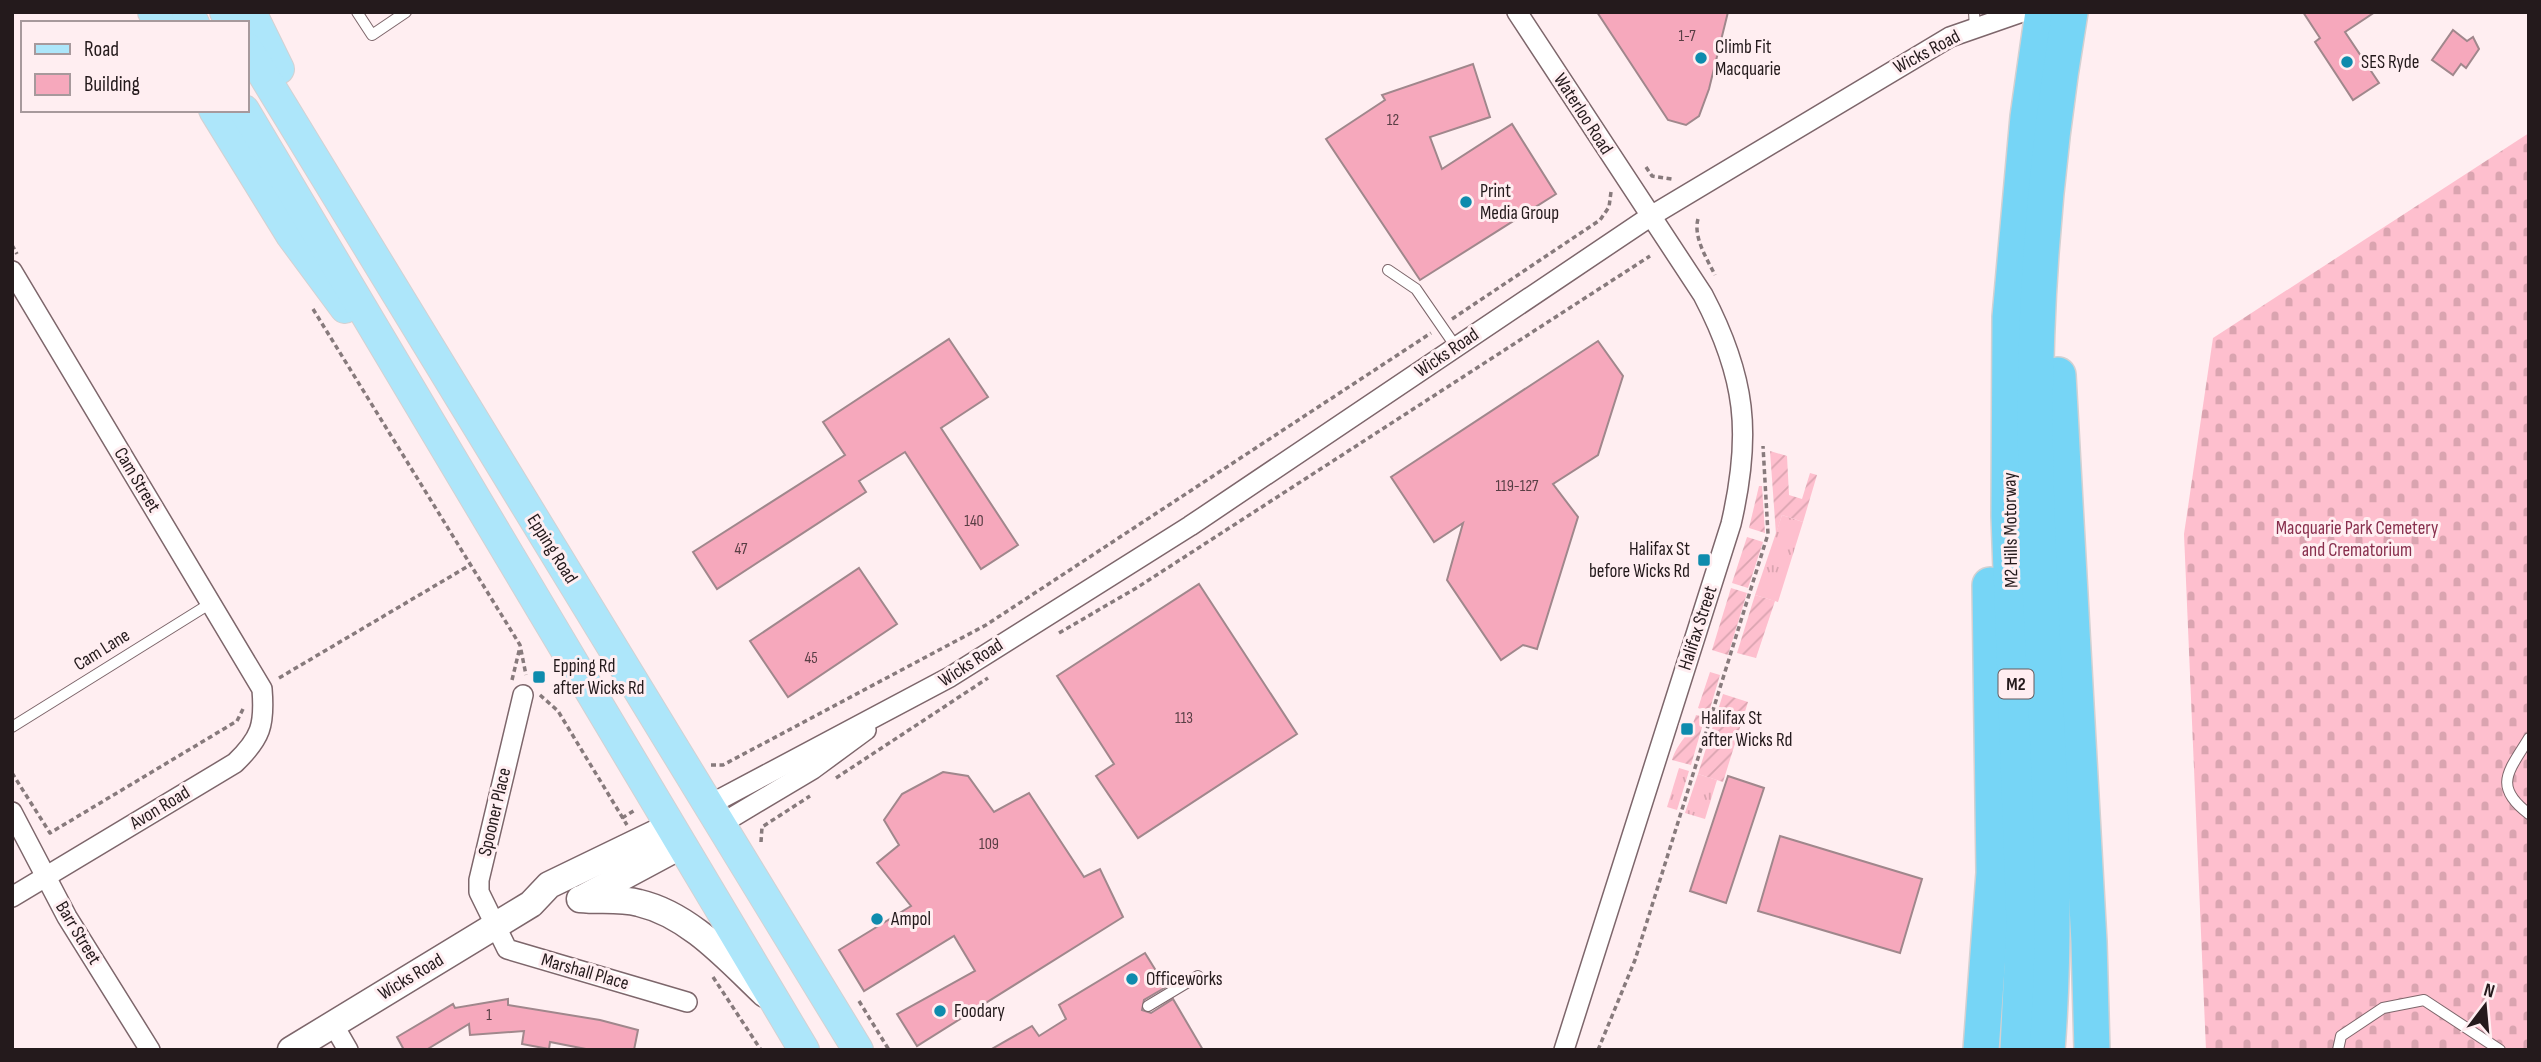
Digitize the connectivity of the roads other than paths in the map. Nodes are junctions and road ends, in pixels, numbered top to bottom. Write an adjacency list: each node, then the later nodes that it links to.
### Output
1 (251, 12): 11 (main road)
2 (357, 12): 3 (lane)
3 (406, 12)
4 (1517, 12): 10 (street, Waterloo Road)
5 (1975, 20): 6 (street, Wicks Road); 10 (street, Wicks Road)
6 (2048, 21): 12 (highway, M2 Hills Motorway / M2); 15 (highway, M2 Hills Motorway / M2)
7 (248, 50): 11 (main road, Epping Road)
8 (215, 112): 17 (main road)
9 (245, 112): 17 (main road, Epping Road)
10 (1651, 216): 16 (street, Wicks Road); 42 (street, Halifax Street)
11 (361, 238): 25 (main road, Epping Road)
12 (2039, 258): 45 (highway, M2 Hills Motorway / M2); 46 (highway)
13 (1388, 270): 16 (lane)
14 (12, 271): 18 (street, Cam Street)
15 (2010, 317): 43 (highway); 44 (highway, M2 Hills Motorway / M2)
16 (1456, 347): 25 (street, Wicks Road)
17 (424, 408): 26 (main road, Epping Road)
18 (211, 603): 20 (street, Cam Street); 21 (lane, Cam Lane)
19 (527, 687): 31 (street, Spooner Place)
20 (262, 689): 27 (street, Avon Road)
21 (12, 727)
22 (2529, 738): 24 (lane)
23 (12, 812): 27 (street, Barr Street)
24 (2529, 814)
25 (715, 815): 26 (main road, Wicks Road); 41 (main road, Epping Road)
26 (676, 836): 29 (main road, Wicks Road); 30 (main road, Wicks Road); 34 (main road, Epping Road)
27 (46, 877): 28 (street, Avon Road); 37 (street, Barr Street)
28 (12, 897)
29 (580, 899): 30 (main road, Wicks Road); 34 (main road)
30 (531, 904): 31 (main road, Wicks Road)
31 (497, 925): 33 (street, Marshall Place); 36 (main road, Wicks Road)
32 (1198, 976): 35 (lane)
33 (687, 1002)
34 (774, 1002): 40 (main road, Epping Road)
35 (1148, 1006)
36 (333, 1024): 38 (main road, Wicks Road); 39 (street)
37 (150, 1050)
38 (291, 1050)
39 (348, 1050)
40 (804, 1050)
41 (859, 1050)
42 (1564, 1050)
43 (1980, 1050)
44 (2018, 1050)
45 (2047, 1050)
46 (2092, 1050)
47 (2338, 1050): 48 (lane)
48 (2500, 1050)

